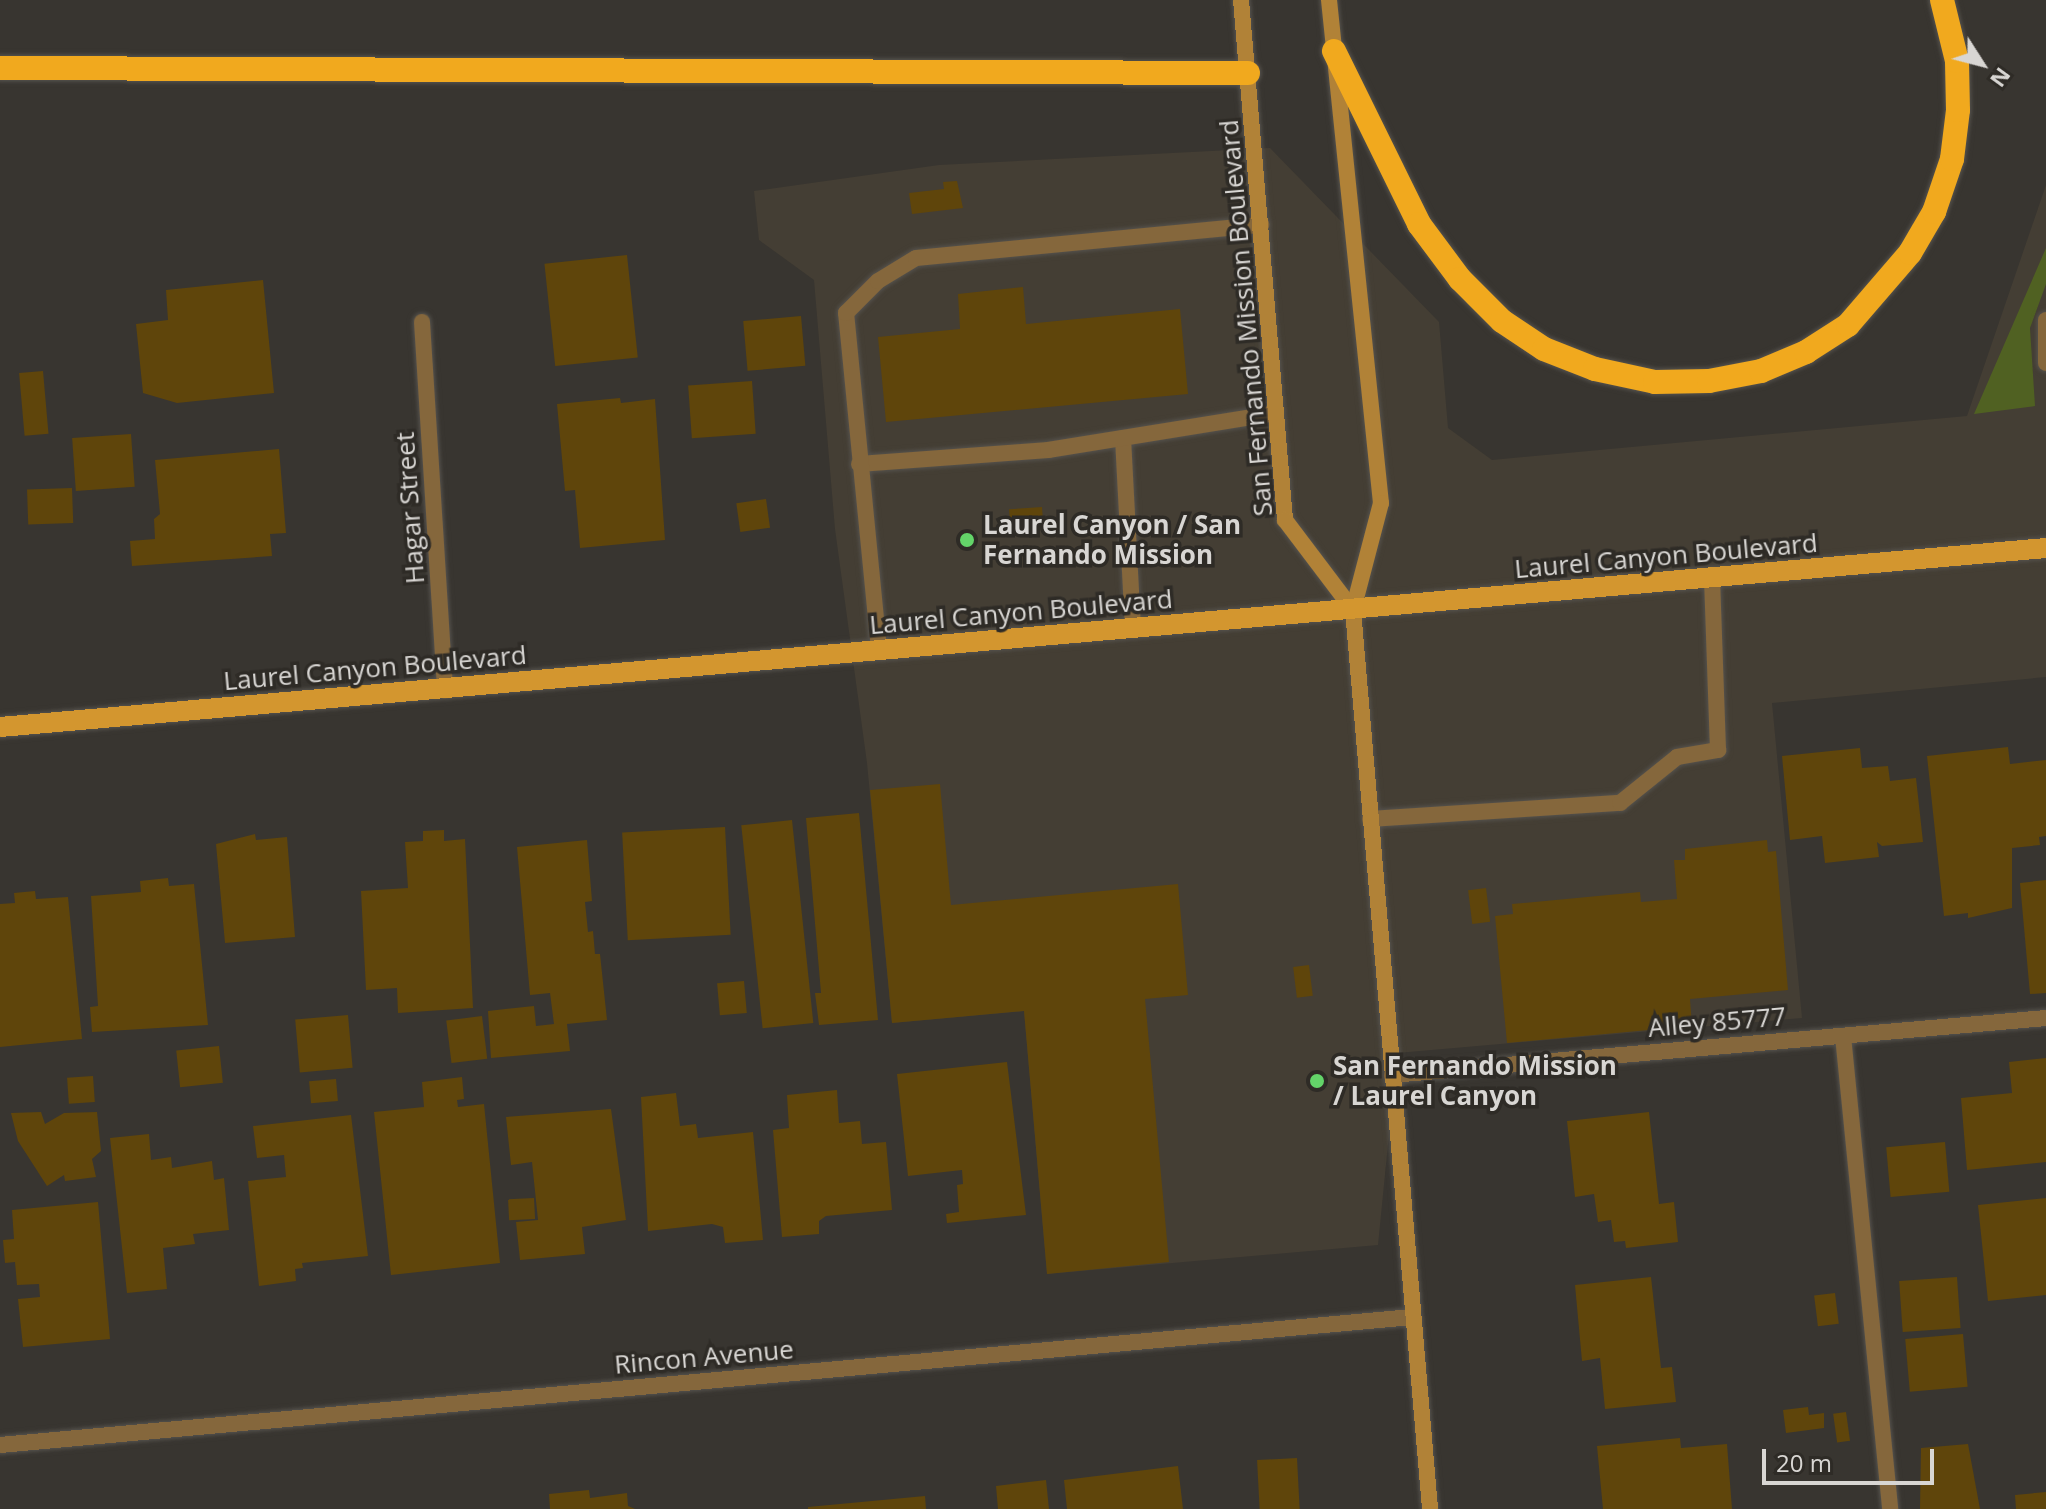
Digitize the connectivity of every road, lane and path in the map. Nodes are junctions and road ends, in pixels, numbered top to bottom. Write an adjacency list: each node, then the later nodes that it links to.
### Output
1 (1241, 0): 6 (main road, San Fernando Mission Boulevard)
2 (1329, 0): 4 (main road)
3 (1942, 0): 4 (highway)
4 (1334, 51): 16 (main road)
5 (0, 68): 6 (highway)
6 (1248, 73): 7 (main road, San Fernando Mission Boulevard)
7 (1261, 225): 11 (main road, San Fernando Mission Boulevard); 13 (street)
8 (2046, 320): 10 (street)
9 (422, 322): 19 (street, Hagar Street)
10 (2046, 363)
11 (1276, 413): 12 (street); 16 (main road, San Fernando Mission Boulevard)
12 (1123, 438): 13 (street); 17 (street)
13 (859, 464): 18 (street)
14 (2046, 548): 15 (main road, Laurel Canyon Boulevard)
15 (1712, 578): 16 (main road, Laurel Canyon Boulevard); 21 (street)
16 (1353, 610): 17 (main road, Laurel Canyon Boulevard); 21 (main road)
17 (1133, 629): 18 (main road, Laurel Canyon Boulevard)
18 (879, 649): 19 (main road, Laurel Canyon Boulevard)
19 (445, 690): 20 (main road, Laurel Canyon Boulevard)
20 (0, 727)
21 (1370, 819): 24 (main road)
22 (2046, 1018): 23 (street, Alley 85777)
23 (1843, 1036): 24 (street, Alley 85777); 28 (street)
24 (1392, 1075): 25 (main road)
25 (1412, 1317): 26 (street, Rincon Avenue); 27 (main road)
26 (0, 1445)
27 (1430, 1509)
28 (1890, 1509)

